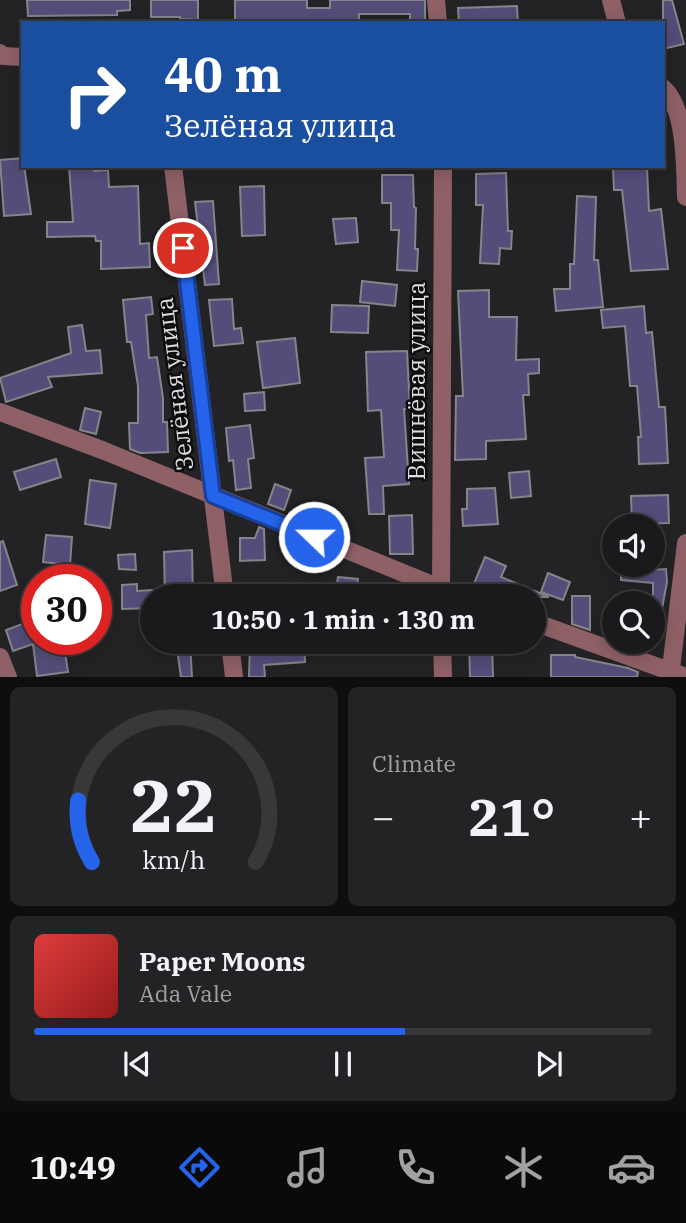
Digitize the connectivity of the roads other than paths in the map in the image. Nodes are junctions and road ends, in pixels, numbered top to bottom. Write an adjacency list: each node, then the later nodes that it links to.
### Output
1 (436, 0): 3 (street)
2 (611, 0): 4 (street)
3 (438, 21)
4 (616, 21)
5 (1, 56): 6 (street)
6 (21, 57)
7 (665, 89): 10 (street)
8 (173, 168): 12 (street, Зелёная улица)
9 (443, 168): 17 (street, Вишнёвая улица)
10 (686, 197)
11 (0, 412): 12 (street)
12 (213, 496): 15 (street, Зелёная улица); 16 (street)
13 (686, 543): 14 (street)
14 (684, 583): 22 (street)
15 (223, 584)
16 (420, 584)
17 (441, 584)
18 (546, 627): 22 (street)
19 (231, 654): 24 (street)
20 (442, 654): 25 (street)
21 (0, 657): 23 (street)
22 (675, 675)
23 (8, 677)
24 (234, 677)
25 (443, 677)

